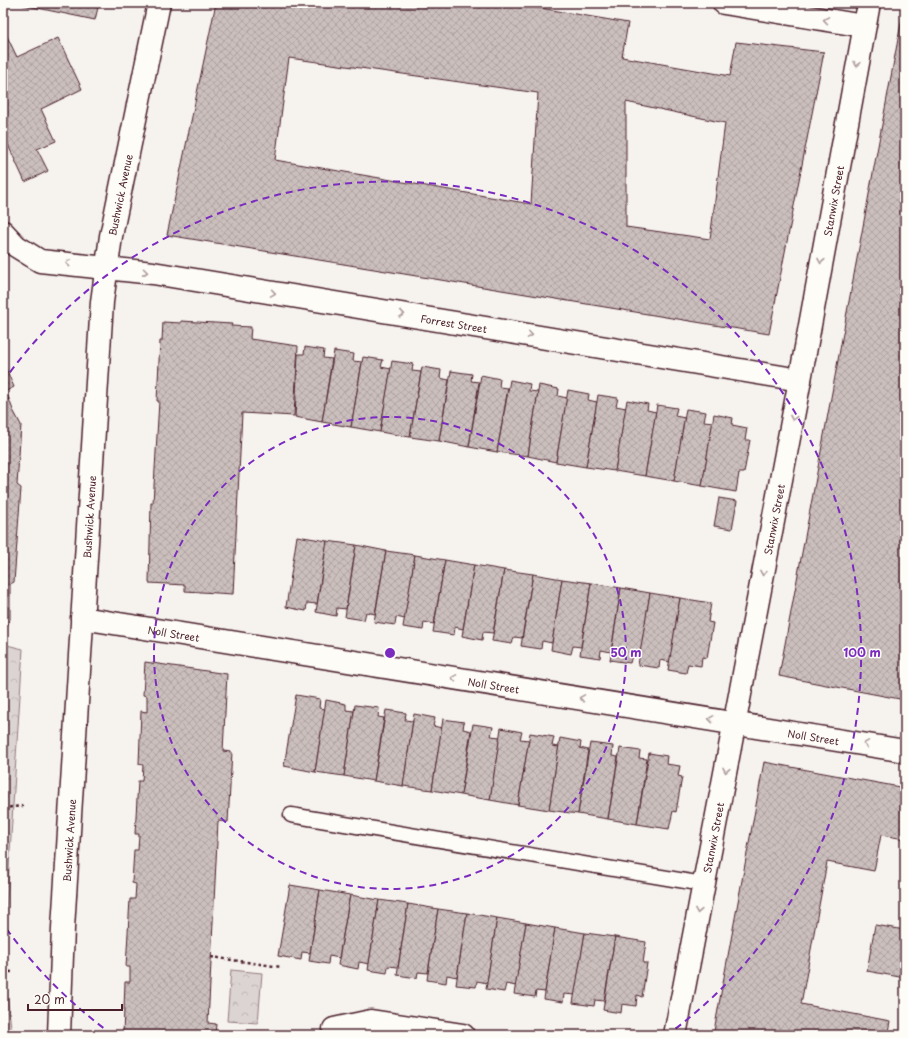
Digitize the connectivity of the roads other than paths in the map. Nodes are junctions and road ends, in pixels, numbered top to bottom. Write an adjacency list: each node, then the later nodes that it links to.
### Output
1 (159, 3): 6 (street, Bushwick Avenue)
2 (724, 3): 4 (street, one-way to 2)
3 (869, 3): 4 (street, Stanwix Street)
4 (864, 26): 7 (street, Stanwix Street, one-way to 7)
5 (3, 232): 6 (street, Forrest Street, one-way to 5)
6 (106, 268): 7 (street, Forrest Street, one-way to 7); 8 (street, Bushwick Avenue)
7 (800, 380): 9 (street, Stanwix Street, one-way to 9)
8 (82, 618): 9 (street, Noll Street, one-way to 8); 14 (street, Bushwick Avenue)
9 (736, 723): 10 (street, Noll Street, one-way to 9); 12 (street, Stanwix Street, one-way to 12)
10 (905, 751)
11 (292, 815): 12 (lane)
12 (703, 884): 16 (street, Stanwix Street, one-way to 16)
13 (334, 1029): 15 (street)
14 (59, 1035)
15 (463, 1035)
16 (676, 1035)

